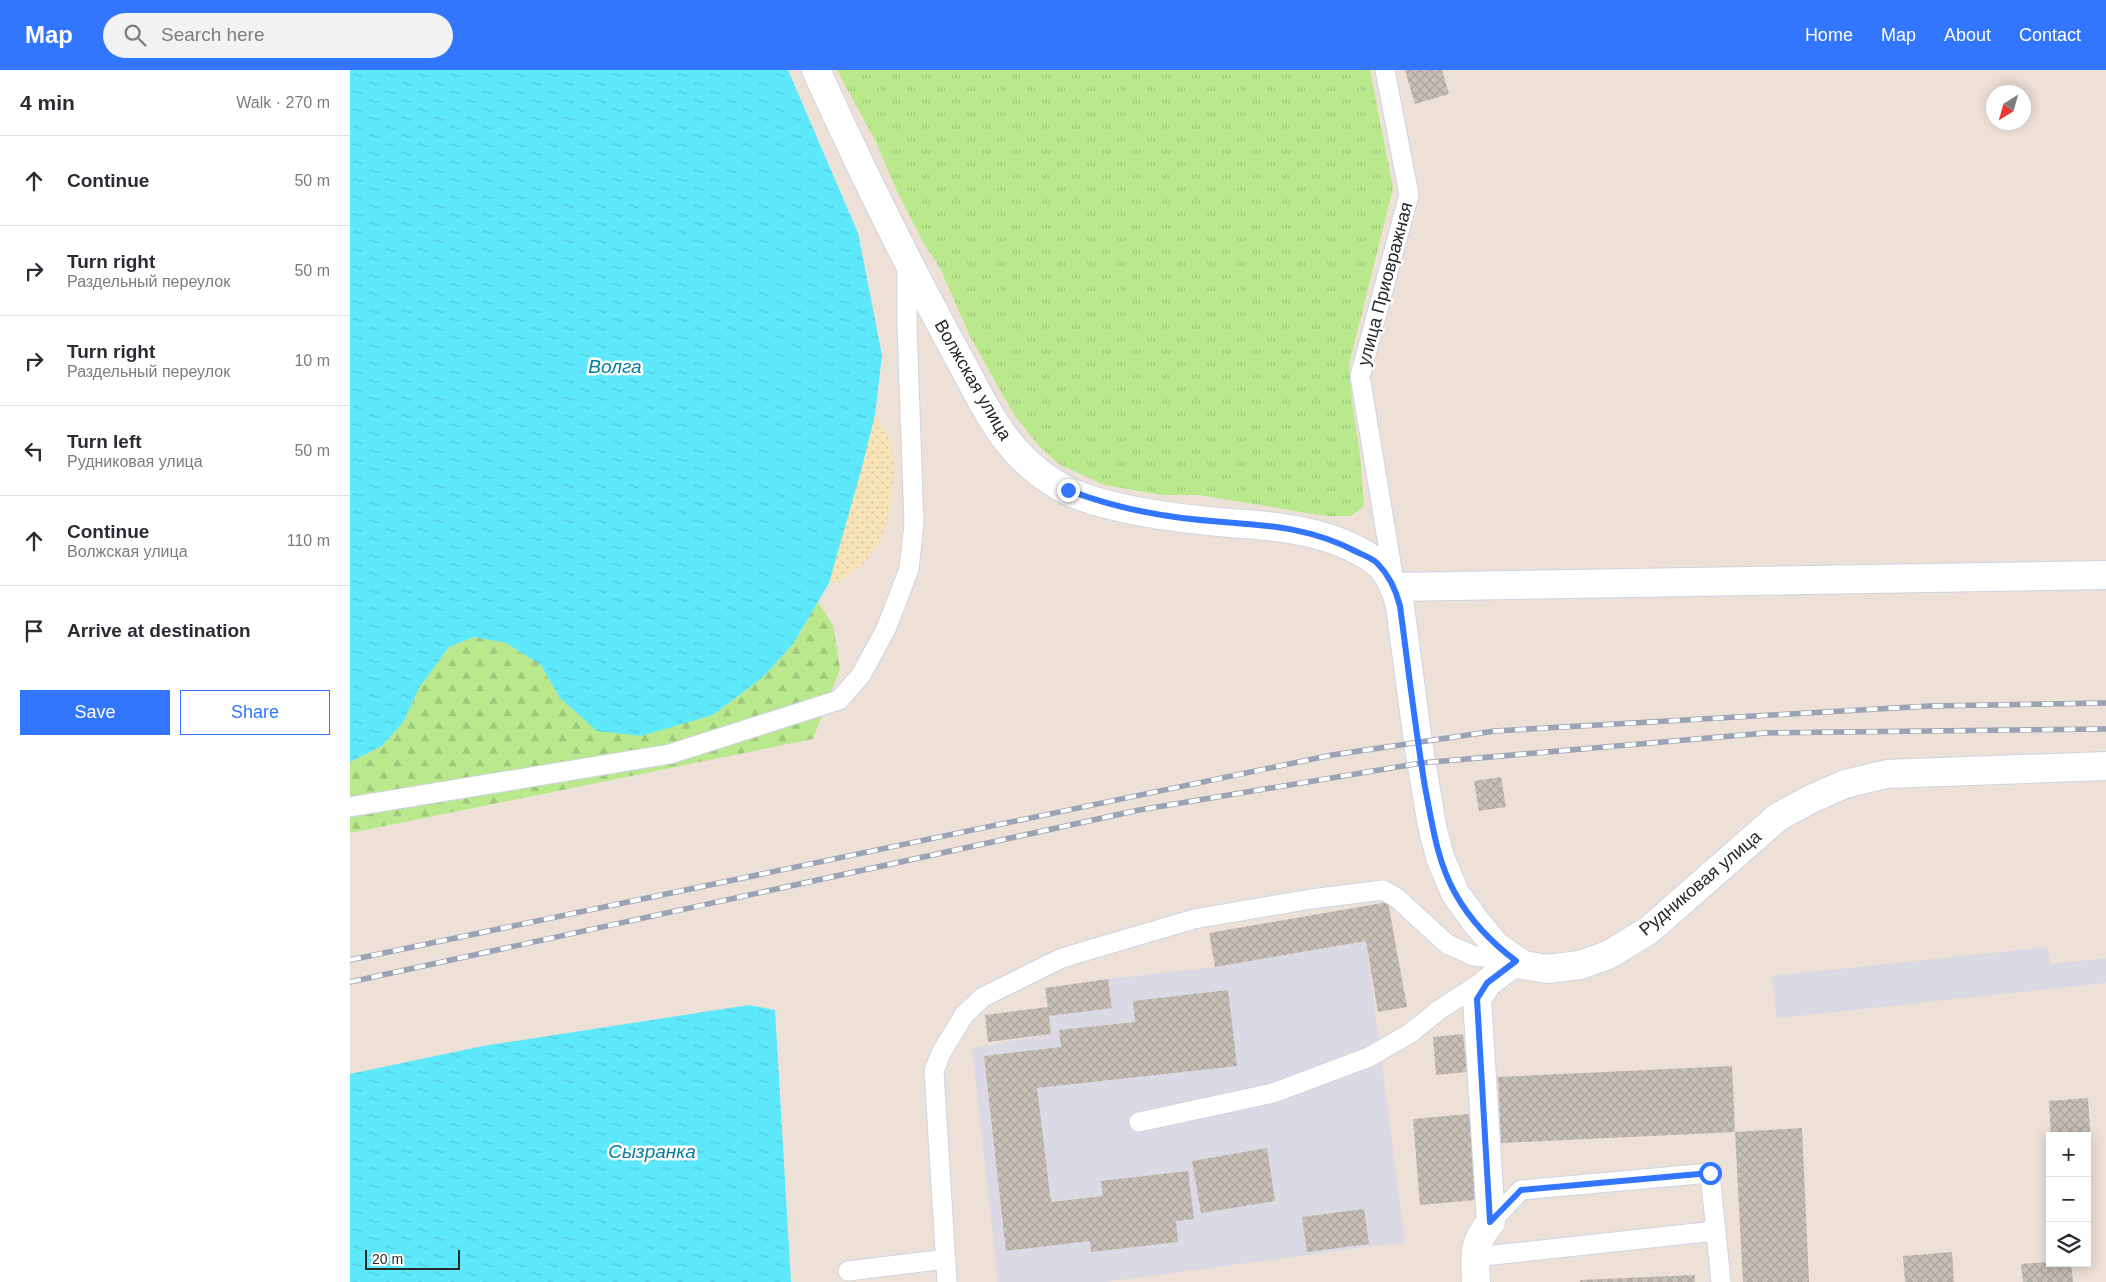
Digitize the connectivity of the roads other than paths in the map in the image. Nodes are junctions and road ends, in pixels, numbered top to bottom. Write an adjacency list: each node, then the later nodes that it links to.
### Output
1 (816, 70): 3 (street, Волжская улица)
2 (1385, 70): 5 (lane, улица Приовражная)
3 (907, 260): 5 (street, Волжская улица); 8 (lane)
4 (2106, 575): 5 (street)
5 (1395, 587): 6 (street, Волжская улица)
6 (1421, 763): 9 (street, Рудниковая улица)
7 (2106, 766): 9 (street, Рудниковая улица)
8 (350, 807)
9 (1516, 961): 10 (lane); 11 (street); 13 (lane)
10 (1139, 1122)
11 (1490, 1222): 12 (lane); 14 (street)
12 (1715, 1231): 14 (lane); 17 (lane)
13 (946, 1259): 15 (lane); 16 (lane)
14 (1476, 1270)
15 (848, 1271)
16 (947, 1282)
17 (1721, 1282)

